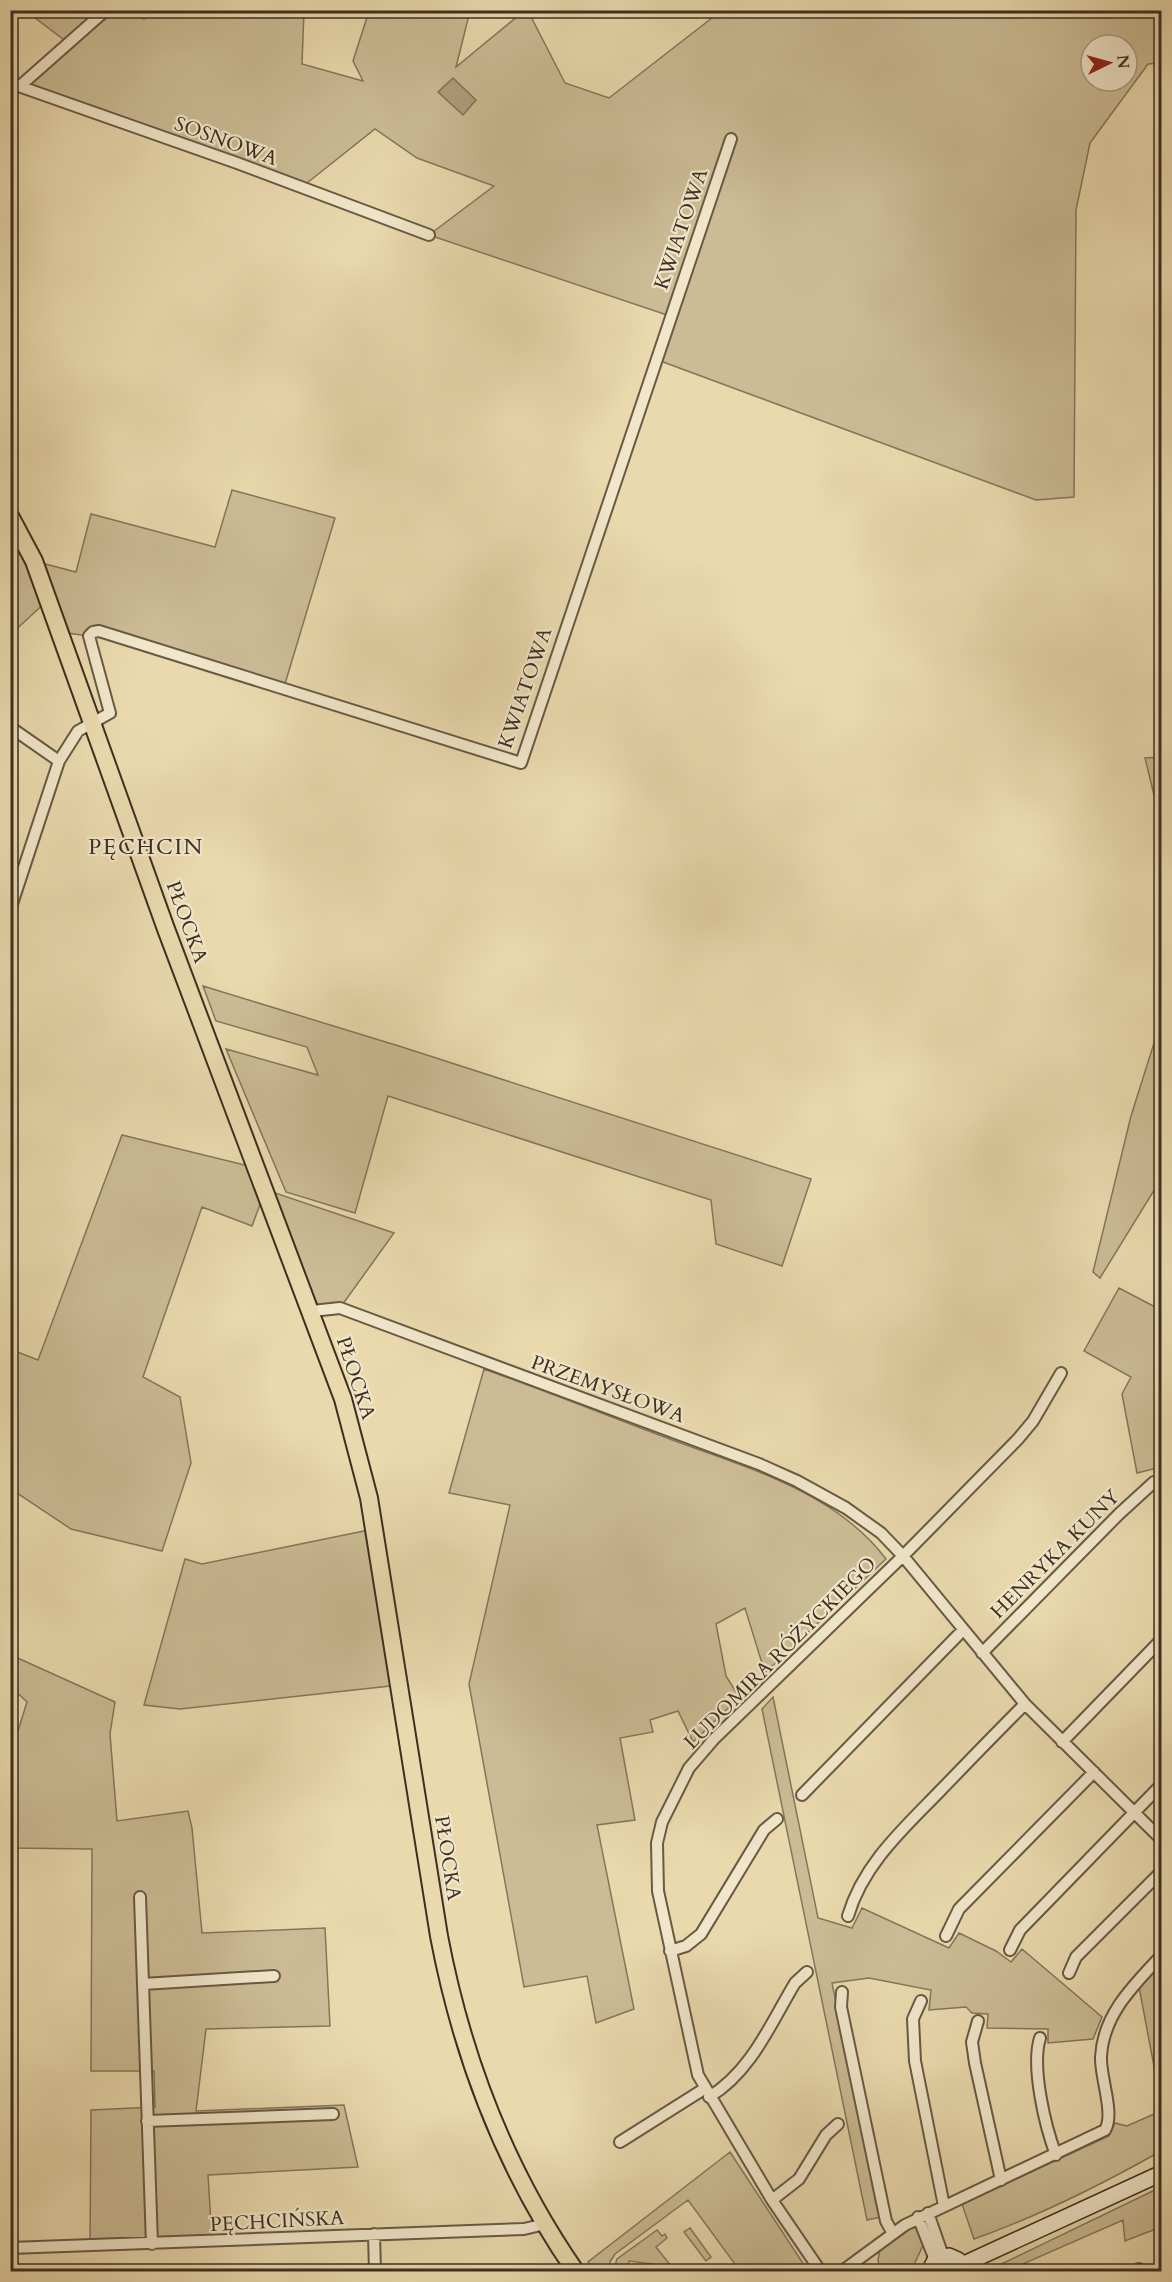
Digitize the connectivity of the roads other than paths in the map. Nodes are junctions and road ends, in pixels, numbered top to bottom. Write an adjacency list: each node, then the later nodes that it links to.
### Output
1 (106, 10): 2 (street)
2 (15, 85): 4 (street, SOSNOWA)
3 (731, 139): 6 (street, KWIATOWA)
4 (429, 236)
5 (10, 516): 6 (main road, PŁOCKA)
6 (94, 723): 8 (street); 10 (main road, PŁOCKA)
7 (10, 727): 8 (street)
8 (59, 761): 9 (street)
9 (10, 910)
10 (312, 1311): 13 (street, PRZEMYSŁOWA); 51 (main road, PŁOCKA)
11 (1061, 1373): 13 (street, LUDOMIRA RÓŻYCKIEGO)
12 (1154, 1482): 16 (street, HENRYKA KUNY)
13 (903, 1556): 14 (street, PRZEMYSŁOWA); 29 (street, LUDOMIRA RÓŻYCKIEGO)
14 (963, 1630): 16 (street, PRZEMYSŁOWA); 21 (street)
15 (1161, 1639): 18 (street)
16 (982, 1653): 17 (street, PRZEMYSŁOWA)
17 (1025, 1704): 18 (street, PRZEMYSŁOWA); 27 (street)
18 (1062, 1742): 19 (street, PRZEMYSŁOWA)
19 (1094, 1772): 22 (street, PRZEMYSŁOWA); 28 (street)
20 (1161, 1784): 22 (street)
21 (802, 1795)
22 (1134, 1813): 24 (street, PRZEMYSŁOWA); 30 (street)
23 (777, 1819): 29 (street)
24 (1161, 1839)
25 (1161, 1871): 33 (street)
26 (140, 1897): 35 (street)
27 (848, 1916)
28 (946, 1936)
29 (670, 1950): 40 (street, LUDOMIRA RÓŻYCKIEGO)
30 (1011, 1950)
31 (1161, 1955): 45 (street)
32 (807, 1972): 40 (street)
33 (1069, 1973)
34 (274, 1976): 35 (street)
35 (143, 1984): 42 (street)
36 (842, 1992): 52 (street)
37 (921, 2001): 49 (street)
38 (978, 2021): 47 (street)
39 (1040, 2038): 45 (street)
40 (706, 2093): 44 (street); 48 (street, LUDOMIRA RÓŻYCKIEGO)
41 (333, 2114): 42 (street)
42 (147, 2121): 54 (street)
43 (838, 2124): 48 (street)
44 (620, 2142)
45 (1056, 2155): 47 (street)
46 (1161, 2173): 57 (main road)
47 (1001, 2180): 49 (street)
48 (772, 2200): 60 (street, LUDOMIRA RÓŻYCKIEGO)
49 (944, 2206): 50 (street)
50 (923, 2215): 52 (street); 56 (street)
51 (545, 2224): 53 (street, PĘCHCIŃSKA); 59 (main road, PŁOCKA)
52 (892, 2232): 61 (street)
53 (374, 2234): 54 (street, PĘCHCIŃSKA); 58 (street)
54 (152, 2244): 55 (street, PĘCHCIŃSKA)
55 (10, 2248)
56 (936, 2262): 57 (main road)
57 (962, 2268)
58 (375, 2271)
59 (576, 2271)
60 (821, 2271)
61 (841, 2271)

